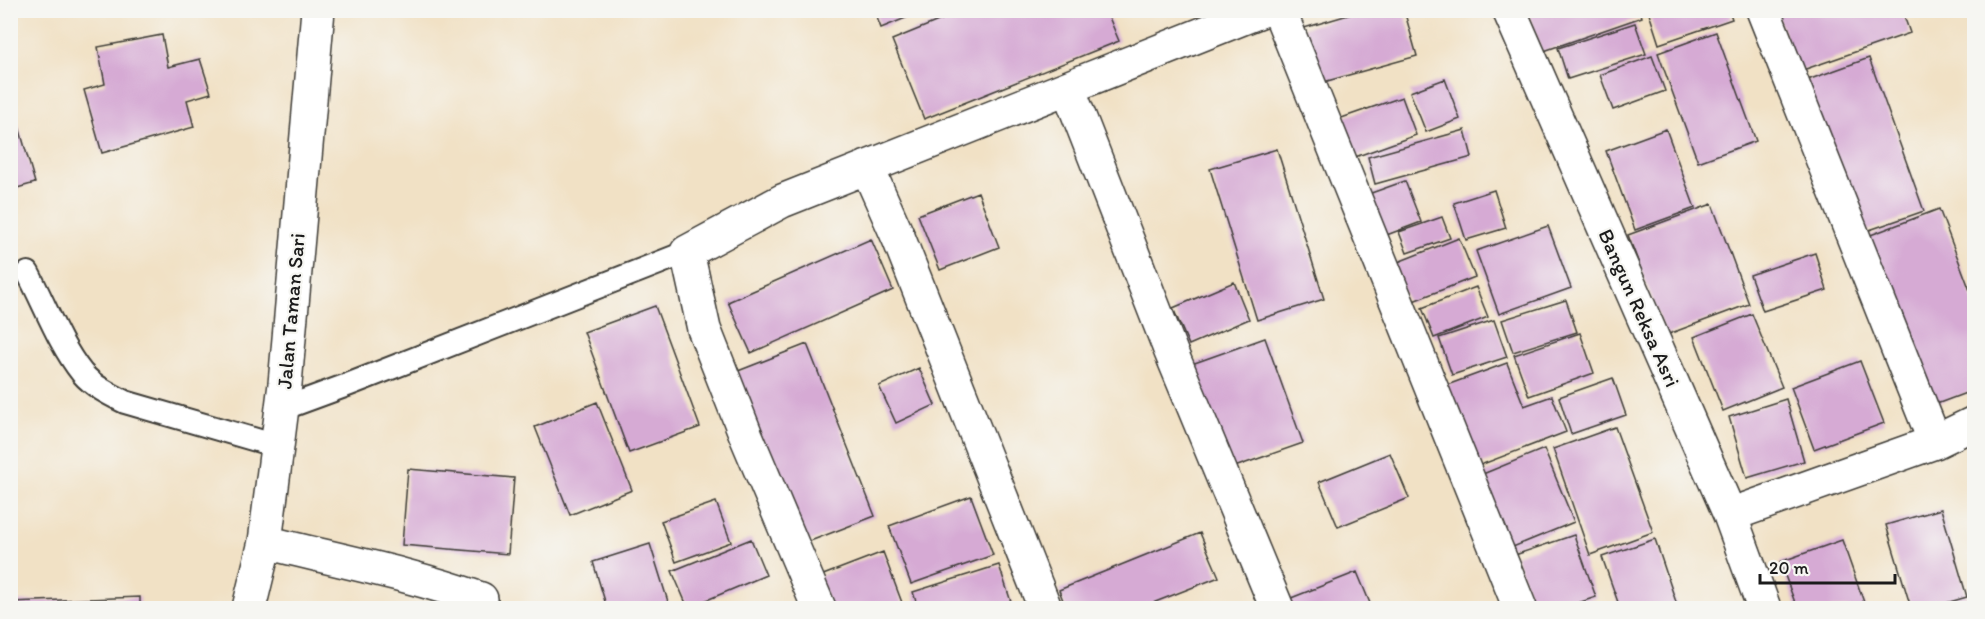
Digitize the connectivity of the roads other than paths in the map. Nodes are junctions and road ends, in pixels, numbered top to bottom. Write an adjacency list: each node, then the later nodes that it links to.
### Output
1 (318, 10): 10 (street, Jalan Taman Sari)
2 (1263, 10): 6 (street)
3 (1279, 10): 21 (street)
4 (1509, 10): 14 (street, Bangun Reksa Asri)
5 (1763, 10): 12 (street)
6 (1068, 88): 7 (street); 20 (street)
7 (867, 167): 8 (street); 19 (street)
8 (687, 252): 10 (lane); 18 (street)
9 (28, 273): 13 (lane)
10 (282, 409): 13 (street, Jalan Taman Sari)
11 (1974, 423): 12 (street)
12 (1935, 442): 14 (street)
13 (277, 446): 15 (street, Jalan Taman Sari)
14 (1730, 515): 22 (street, Bangun Reksa Asri)
15 (265, 542): 16 (street); 17 (street, Jalan Taman Sari)
16 (481, 598)
17 (249, 609)
18 (819, 609)
19 (1045, 609)
20 (1277, 609)
21 (1520, 609)
22 (1764, 609)

